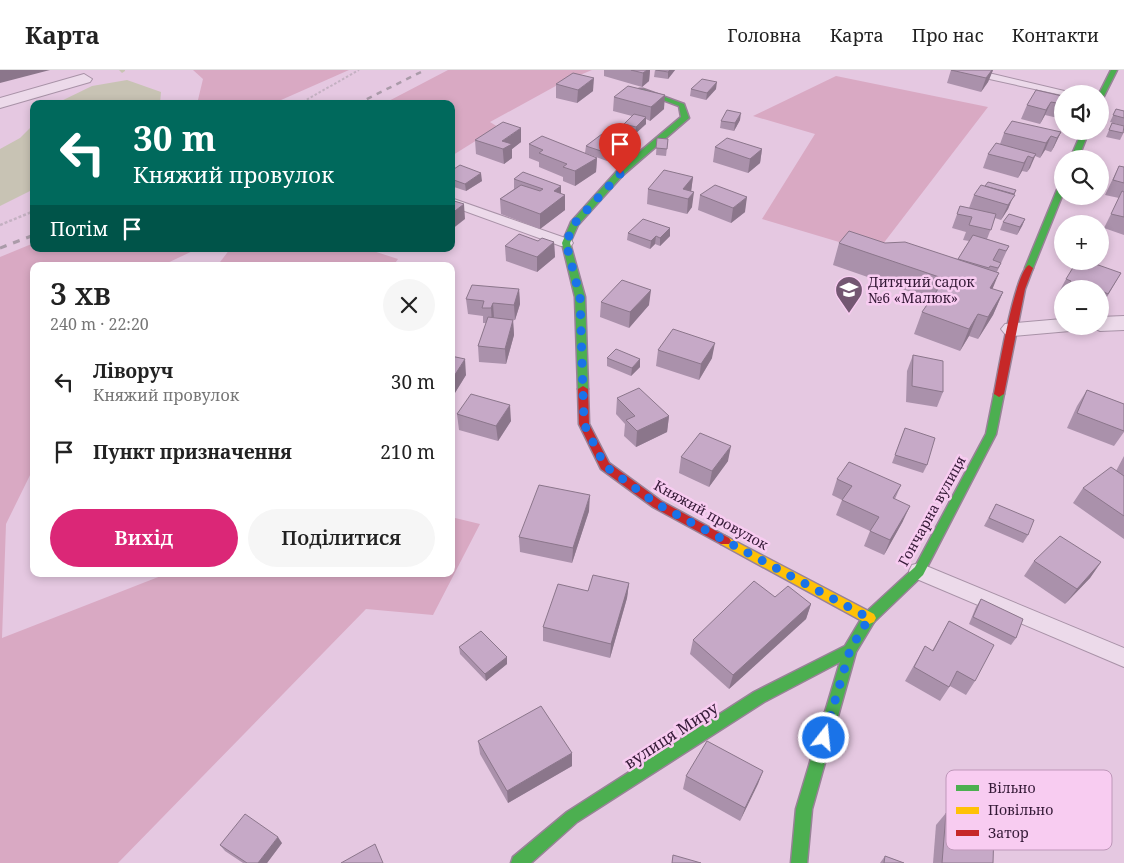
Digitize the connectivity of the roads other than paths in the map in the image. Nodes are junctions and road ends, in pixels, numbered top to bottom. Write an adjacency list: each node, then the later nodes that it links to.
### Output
1 (962, 70): 6 (lane)
2 (1114, 70): 4 (street)
3 (84, 79): 7 (street)
4 (1106, 85)
5 (641, 90): 10 (street)
6 (1054, 90)
7 (0, 103)
8 (455, 203): 10 (lane)
9 (1055, 205): 14 (street, Гончарна вулиця)
10 (566, 243): 16 (street, Княжий провулок)
11 (1124, 323): 12 (street)
12 (1109, 324)
13 (1054, 326): 14 (street)
14 (1013, 329): 15 (street, Гончарна вулиця)
15 (919, 571): 16 (street, Гончарна вулиця); 18 (lane)
16 (869, 618): 17 (street, Гончарна вулиця)
17 (850, 650): 19 (street, вулиця Миру); 20 (street, Гончарна вулиця)
18 (1124, 658)
19 (518, 863)
20 (799, 863)

